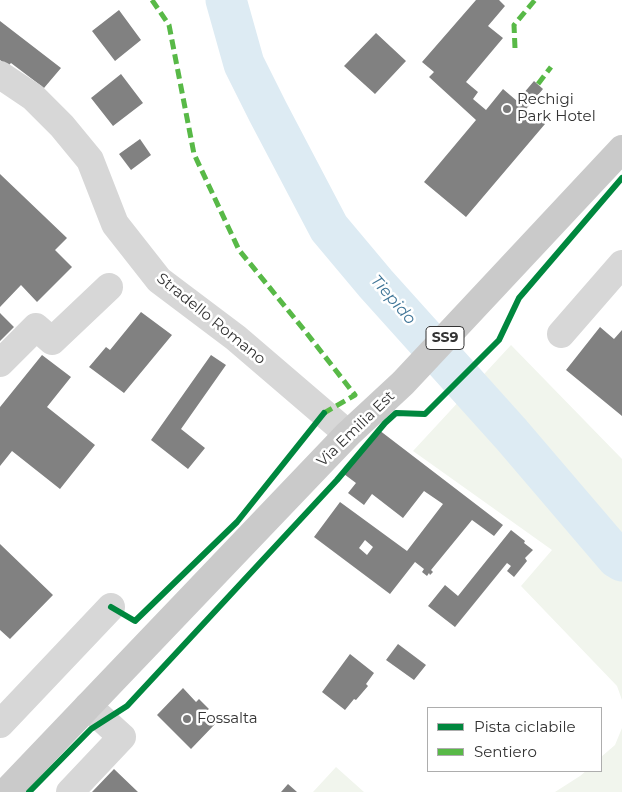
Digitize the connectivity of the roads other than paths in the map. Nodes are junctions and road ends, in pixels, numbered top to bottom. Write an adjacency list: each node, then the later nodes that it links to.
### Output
1 (0, 75): 7 (street, Stradello Romano)
2 (622, 150): 7 (main road, Via Emilia Est / SS9)
3 (622, 264): 5 (street)
4 (109, 287): 6 (street)
5 (561, 334)
6 (0, 363)
7 (348, 434): 9 (main road, Via Emilia Est / SS9)
8 (111, 607): 10 (street)
9 (88, 706): 11 (main road, Via Emilia Est / SS9); 12 (street)
10 (4, 711)
11 (6, 792)
12 (70, 792)

